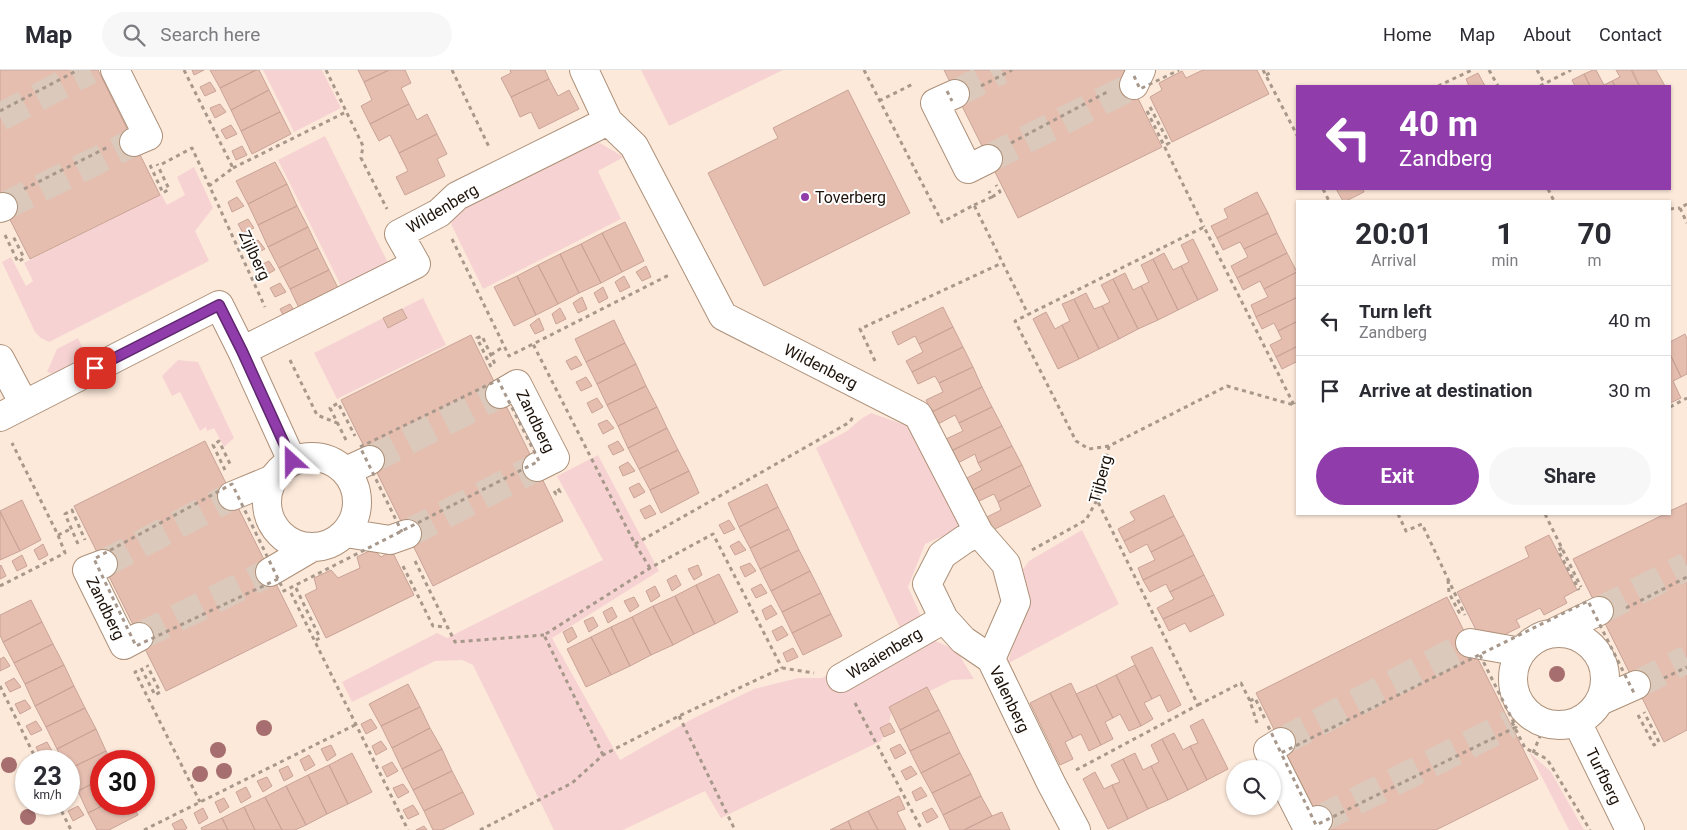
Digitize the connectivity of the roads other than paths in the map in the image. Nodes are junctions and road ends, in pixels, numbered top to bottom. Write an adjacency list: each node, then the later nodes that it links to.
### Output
1 (115, 70): 5 (street)
2 (584, 70): 4 (street)
3 (958, 96): 6 (street)
4 (608, 122): 7 (street, Wildenberg); 16 (street, Wildenberg)
5 (122, 144)
6 (998, 152)
7 (242, 351): 10 (street); 13 (street)
8 (0, 358): 10 (street)
9 (502, 388): 12 (street, Zandberg)
10 (24, 404): 11 (street)
11 (4, 427)
12 (537, 467)
13 (282, 470): 14 (street); 15 (street); 18 (street)
14 (236, 490)
15 (346, 533): 17 (street); 18 (street)
16 (979, 533): 22 (street); 27 (street, Valenberg)
17 (398, 536)
18 (311, 548): 20 (street)
19 (93, 557): 24 (street, Zandberg)
20 (280, 576)
21 (1593, 609): 23 (street)
22 (944, 619): 27 (street); 28 (street, Waaienberg)
23 (1556, 632): 26 (street); 30 (street)
24 (138, 648)
25 (1476, 648): 26 (street)
26 (1521, 652): 31 (street)
27 (991, 659): 34 (street, Valenberg)
28 (841, 678)
29 (1635, 694): 30 (street)
30 (1600, 700): 31 (street)
31 (1577, 722): 35 (street, Turfberg)
32 (1276, 740): 33 (street)
33 (1318, 820)
34 (1076, 830)
35 (1630, 830)

